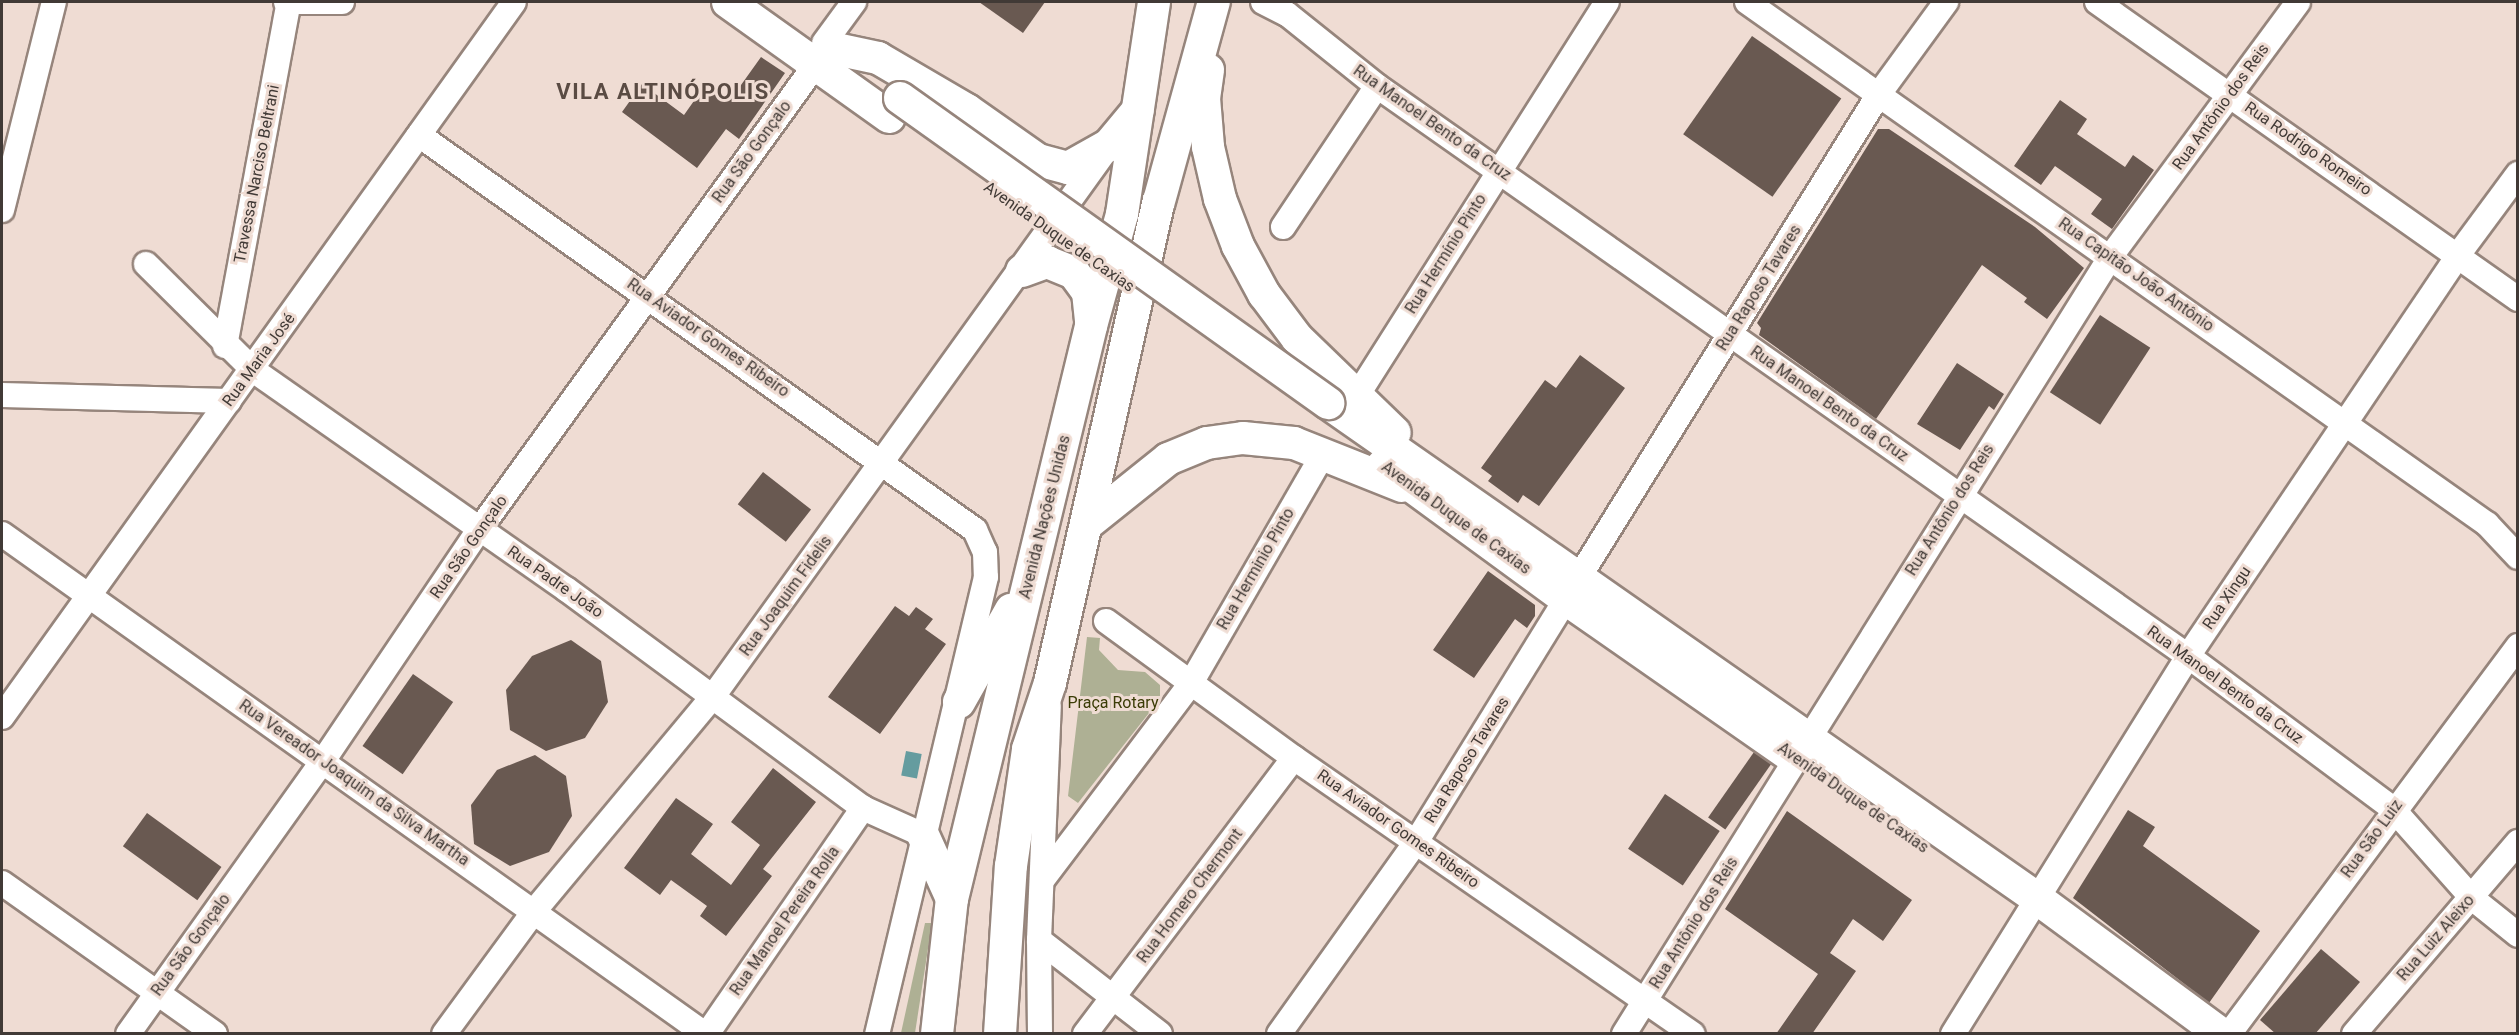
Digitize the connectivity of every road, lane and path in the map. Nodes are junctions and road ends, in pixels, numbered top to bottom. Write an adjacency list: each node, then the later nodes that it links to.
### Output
1 (54, 2): 27 (street)
2 (288, 2): 3 (street); 37 (street, Travessa Narciso Beltrani)
3 (342, 2)
4 (514, 2): 23 (street, Rua Maria José)
5 (728, 2): 18 (main road, Avenida Duque de Caxias)
6 (765, 2): 18 (main road, Avenida Duque de Caxias)
7 (854, 2): 18 (street, Rua São Gonçalo)
8 (1154, 2): 22 (main road, Avenida Nações Unidas)
9 (1214, 2): 17 (main road)
10 (1263, 2): 16 (street, Rua Manoel Bento da Cruz)
11 (1607, 2): 25 (street, Rua Hermínio Pinto)
12 (1747, 2): 20 (street, Rua Capitão João Antônio)
13 (1946, 2): 20 (street, Rua Raposo Tavares)
14 (2097, 2): 21 (street, Rua Rodrigo Romeiro)
15 (2298, 2): 21 (street, Rua Antônio dos Reis)
16 (1291, 8): 19 (street, Rua Manoel Bento da Cruz)
17 (1204, 36): 41 (main road); 47 (main road)
18 (824, 52): 24 (main road); 33 (street, Rua São Gonçalo); 41 (main road, Avenida Duque de Caxias, bridge)
19 (1377, 86): 25 (street, Rua Manoel Bento da Cruz); 28 (street)
20 (1879, 94): 30 (street, Rua Capitão João Antônio); 36 (street, Rua Raposo Tavares)
21 (2232, 94): 29 (street, Rua Rodrigo Romeiro); 30 (street, Rua Antônio dos Reis)
22 (1140, 107): 24 (main road); 35 (main road, Avenida Nações Unidas)
23 (419, 135): 33 (street, Rua Aviador Gomes Ribeiro); 38 (street, Rua Maria José)
24 (1109, 145): 32 (street, Rua Joaquim Fidelis)
25 (1498, 171): 36 (street, Rua Manoel Bento da Cruz); 41 (street, Rua Hermínio Pinto)
26 (2517, 174): 29 (street, Rua Xingu)
27 (4, 197)
28 (1283, 227)
29 (2458, 255): 34 (street, Rua Rodrigo Romeiro); 42 (street, Rua Xingu)
30 (2111, 256): 42 (street, Rua Capitão João Antônio); 46 (street, Rua Antônio dos Reis)
31 (146, 264): 37 (street, Rua Padre João)
32 (1022, 271): 35 (main road); 44 (street, Rua Joaquim Fidelis)
33 (648, 296): 44 (street, Rua Aviador Gomes Ribeiro); 48 (street, Rua São Gonçalo)
34 (2517, 299)
35 (1091, 326): 51 (main road, Avenida Nações Unidas)
36 (1730, 335): 46 (street, Rua Manoel Bento da Cruz); 52 (street, Rua Raposo Tavares)
37 (225, 346): 38 (street, Rua Padre João)
38 (253, 370): 40 (street, Rua Maria José); 48 (street, Rua Padre João)
39 (2, 395): 40 (street)
40 (229, 400): 53 (street, Rua Maria José)
41 (1337, 408): 45 (main road, Avenida Duque de Caxias); 45 (main road)
42 (2344, 424): 50 (street, Rua Capitão João Antônio); 56 (street, Rua Xingu)
43 (1322, 456): 45 (main road); 47 (main road); 58 (street, Rua Herminio Pinto)
44 (882, 463): 59 (street, Rua Joaquim Fidelis); 60 (street, Rua Aviador Gomes Ribeiro)
45 (1434, 487): 52 (main road, Avenida Duque de Caxias)
46 (1959, 494): 56 (street, Rua Manoel Bento da Cruz); 62 (street, Rua Antônio dos Reis)
47 (1087, 524): 57 (main road)
48 (479, 530): 59 (street, Rua Padre João); 64 (street, Rua São Gonçalo)
49 (2, 534): 53 (street, Rua Vereador Joaquim da Silva Martha)
50 (2517, 557)
51 (1032, 573): 60 (main road); 73 (main road, Avenida Nações Unidas)
52 (1572, 589): 62 (main road, Avenida Duque de Caxias); 68 (street, Rua Raposo Tavares)
53 (88, 596): 61 (street, Rua Maria José); 64 (street, Rua Vereador Joaquim da Silva Martha)
54 (1106, 621): 58 (street, Rua Aviador Gomes Ribeiro)
55 (2517, 646): 66 (street, Rua São Luiz)
56 (2188, 656): 66 (street, Rua Manoel Bento da Cruz); 74 (street, Rua Xingu)
57 (1050, 682): 70 (street); 87 (main road)
58 (1191, 683): 63 (street, Rua Aviador Gomes Ribeiro); 70 (street)
59 (714, 695): 65 (street, Rua Padre João); 75 (street, Rua Joaquim Fidelis)
60 (959, 702): 67 (street)
61 (2, 717)
62 (1801, 749): 74 (main road, Avenida Duque de Caxias); 80 (street, Rua Antônio dos Reis)
63 (1294, 758): 68 (street, Rua Aviador Gomes Ribeiro); 79 (street, Rua Homero Chermont)
64 (322, 760): 75 (street, Rua Vereador Joaquim da Silva Martha); 78 (street, Rua São Gonçalo)
65 (863, 808): 67 (street, Rua Padre João); 84 (street, Rua Manoel Pereira Rolla)
66 (2393, 809): 72 (street, Rua Manoel Bento da Cruz); 97 (street, Rua São Luiz)
67 (923, 835): 73 (main road); 85 (street)
68 (1416, 842): 80 (street, Rua Aviador Gomes Ribeiro); 91 (street, Rua Raposo Tavares)
69 (2517, 842): 72 (street, Rua Luiz Aleixo)
70 (1043, 879): 77 (street)
71 (2, 883): 78 (street)
72 (2472, 898): 76 (street, Rua Manoel Bento da Cruz); 98 (street, Rua Luiz Aleixo)
73 (952, 899): 86 (main road, Avenida Nações Unidas)
74 (2032, 908): 94 (street, Rua Xingu); 95 (main road, Avenida Duque de Caxias); 96 (main road, Avenida Duque de Caxias)
75 (536, 910): 83 (street, Rua Joaquim Fidelis); 84 (street, Rua Vereador Joaquim da Silva Martha)
76 (2517, 935)
77 (1039, 940): 79 (street); 88 (street)
78 (156, 992): 81 (street, Rua São Gonçalo); 82 (street)
79 (1112, 999): 89 (street, Rua Homero Chermont); 90 (street)
80 (1646, 1001): 92 (street, Rua Antônio dos Reis); 93 (street, Rua Aviador Gomes Ribeiro)
81 (128, 1034)
82 (215, 1034)
83 (444, 1034)
84 (706, 1034)
85 (877, 1034)
86 (937, 1034)
87 (1000, 1034)
88 (1040, 1034)
89 (1085, 1034)
90 (1160, 1034)
91 (1279, 1034)
92 (1624, 1034)
93 (1693, 1034)
94 (1953, 1034)
95 (2185, 1034)
96 (2221, 1034)
97 (2229, 1034)
98 (2354, 1034)

